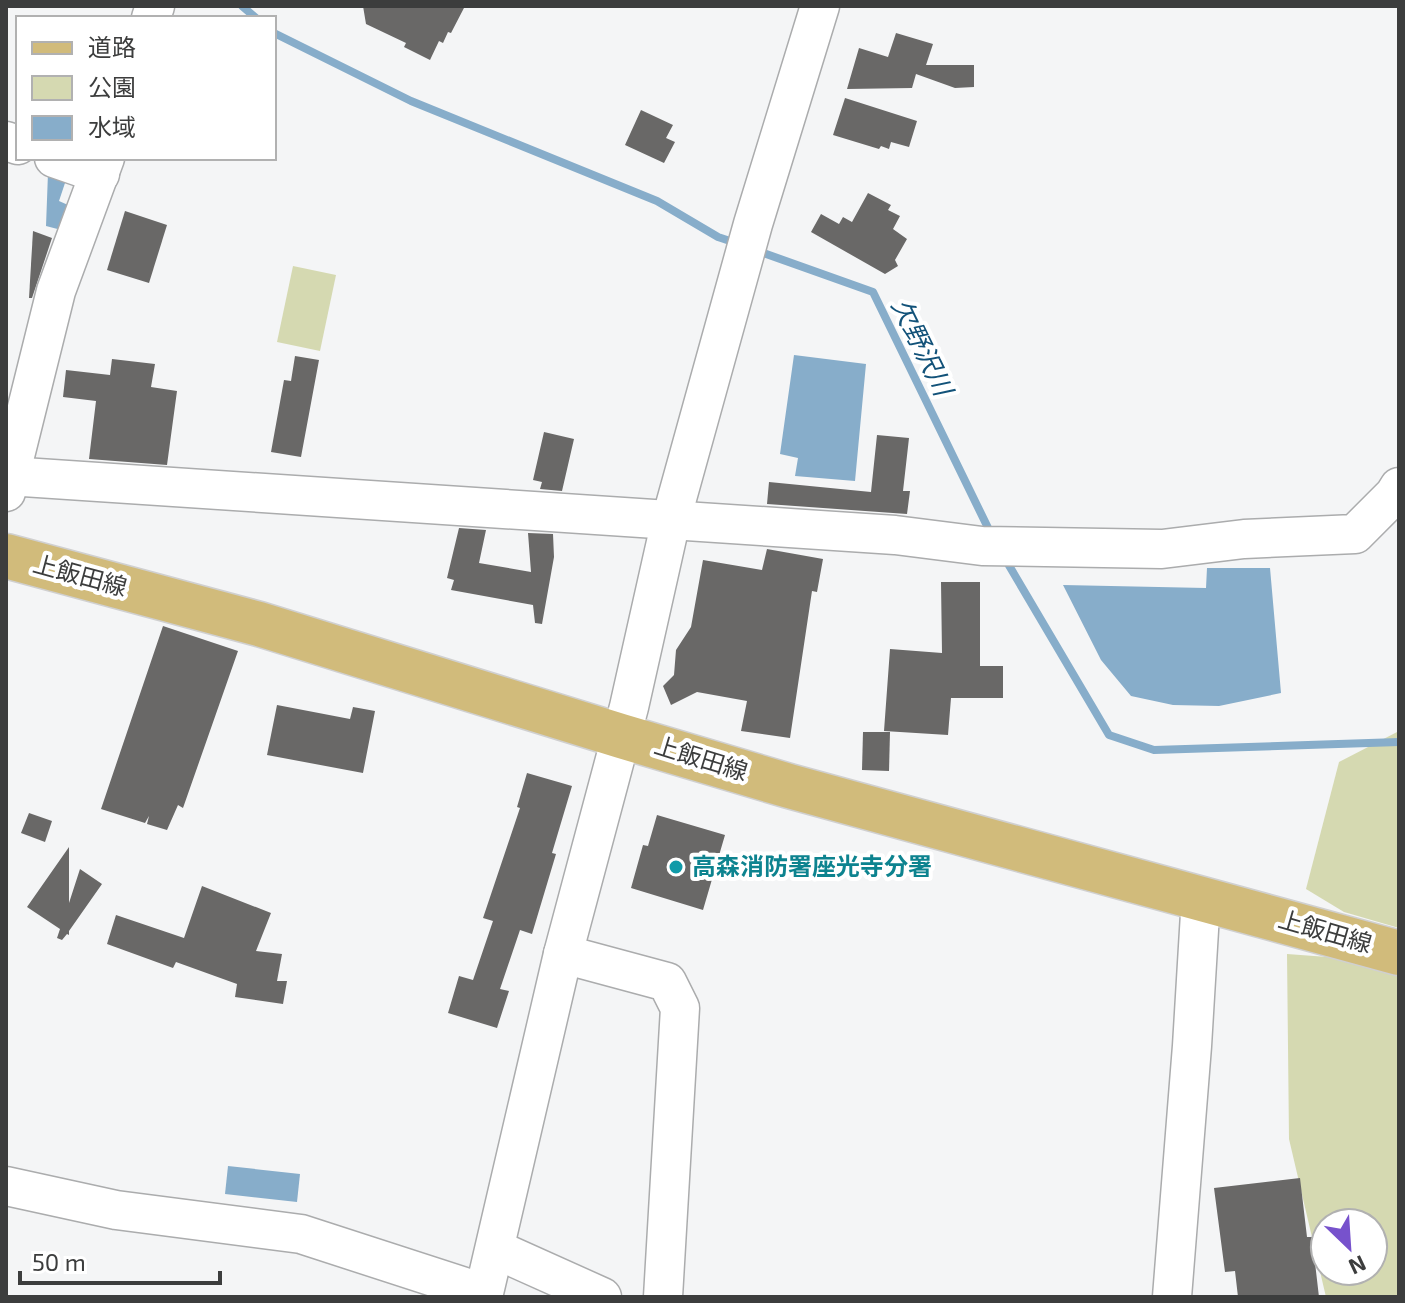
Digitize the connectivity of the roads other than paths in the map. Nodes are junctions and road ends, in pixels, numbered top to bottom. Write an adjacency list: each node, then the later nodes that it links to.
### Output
1 (820, 6): 6 (street)
2 (66, 160): 3 (street)
3 (102, 166): 4 (street)
4 (7, 484): 6 (street)
5 (1399, 487): 6 (street)
6 (671, 520): 8 (street)
7 (6, 556): 8 (main road, 上飯田線)
8 (621, 736): 9 (main road, 上飯田線); 11 (street)
9 (1201, 897): 10 (main road, 上飯田線); 17 (street)
10 (1399, 953)
11 (563, 954): 13 (street); 16 (street)
12 (6, 1186): 14 (street)
13 (495, 1249): 14 (street); 15 (street)
14 (483, 1295)
15 (602, 1297)
16 (663, 1297)
17 (1172, 1297)

